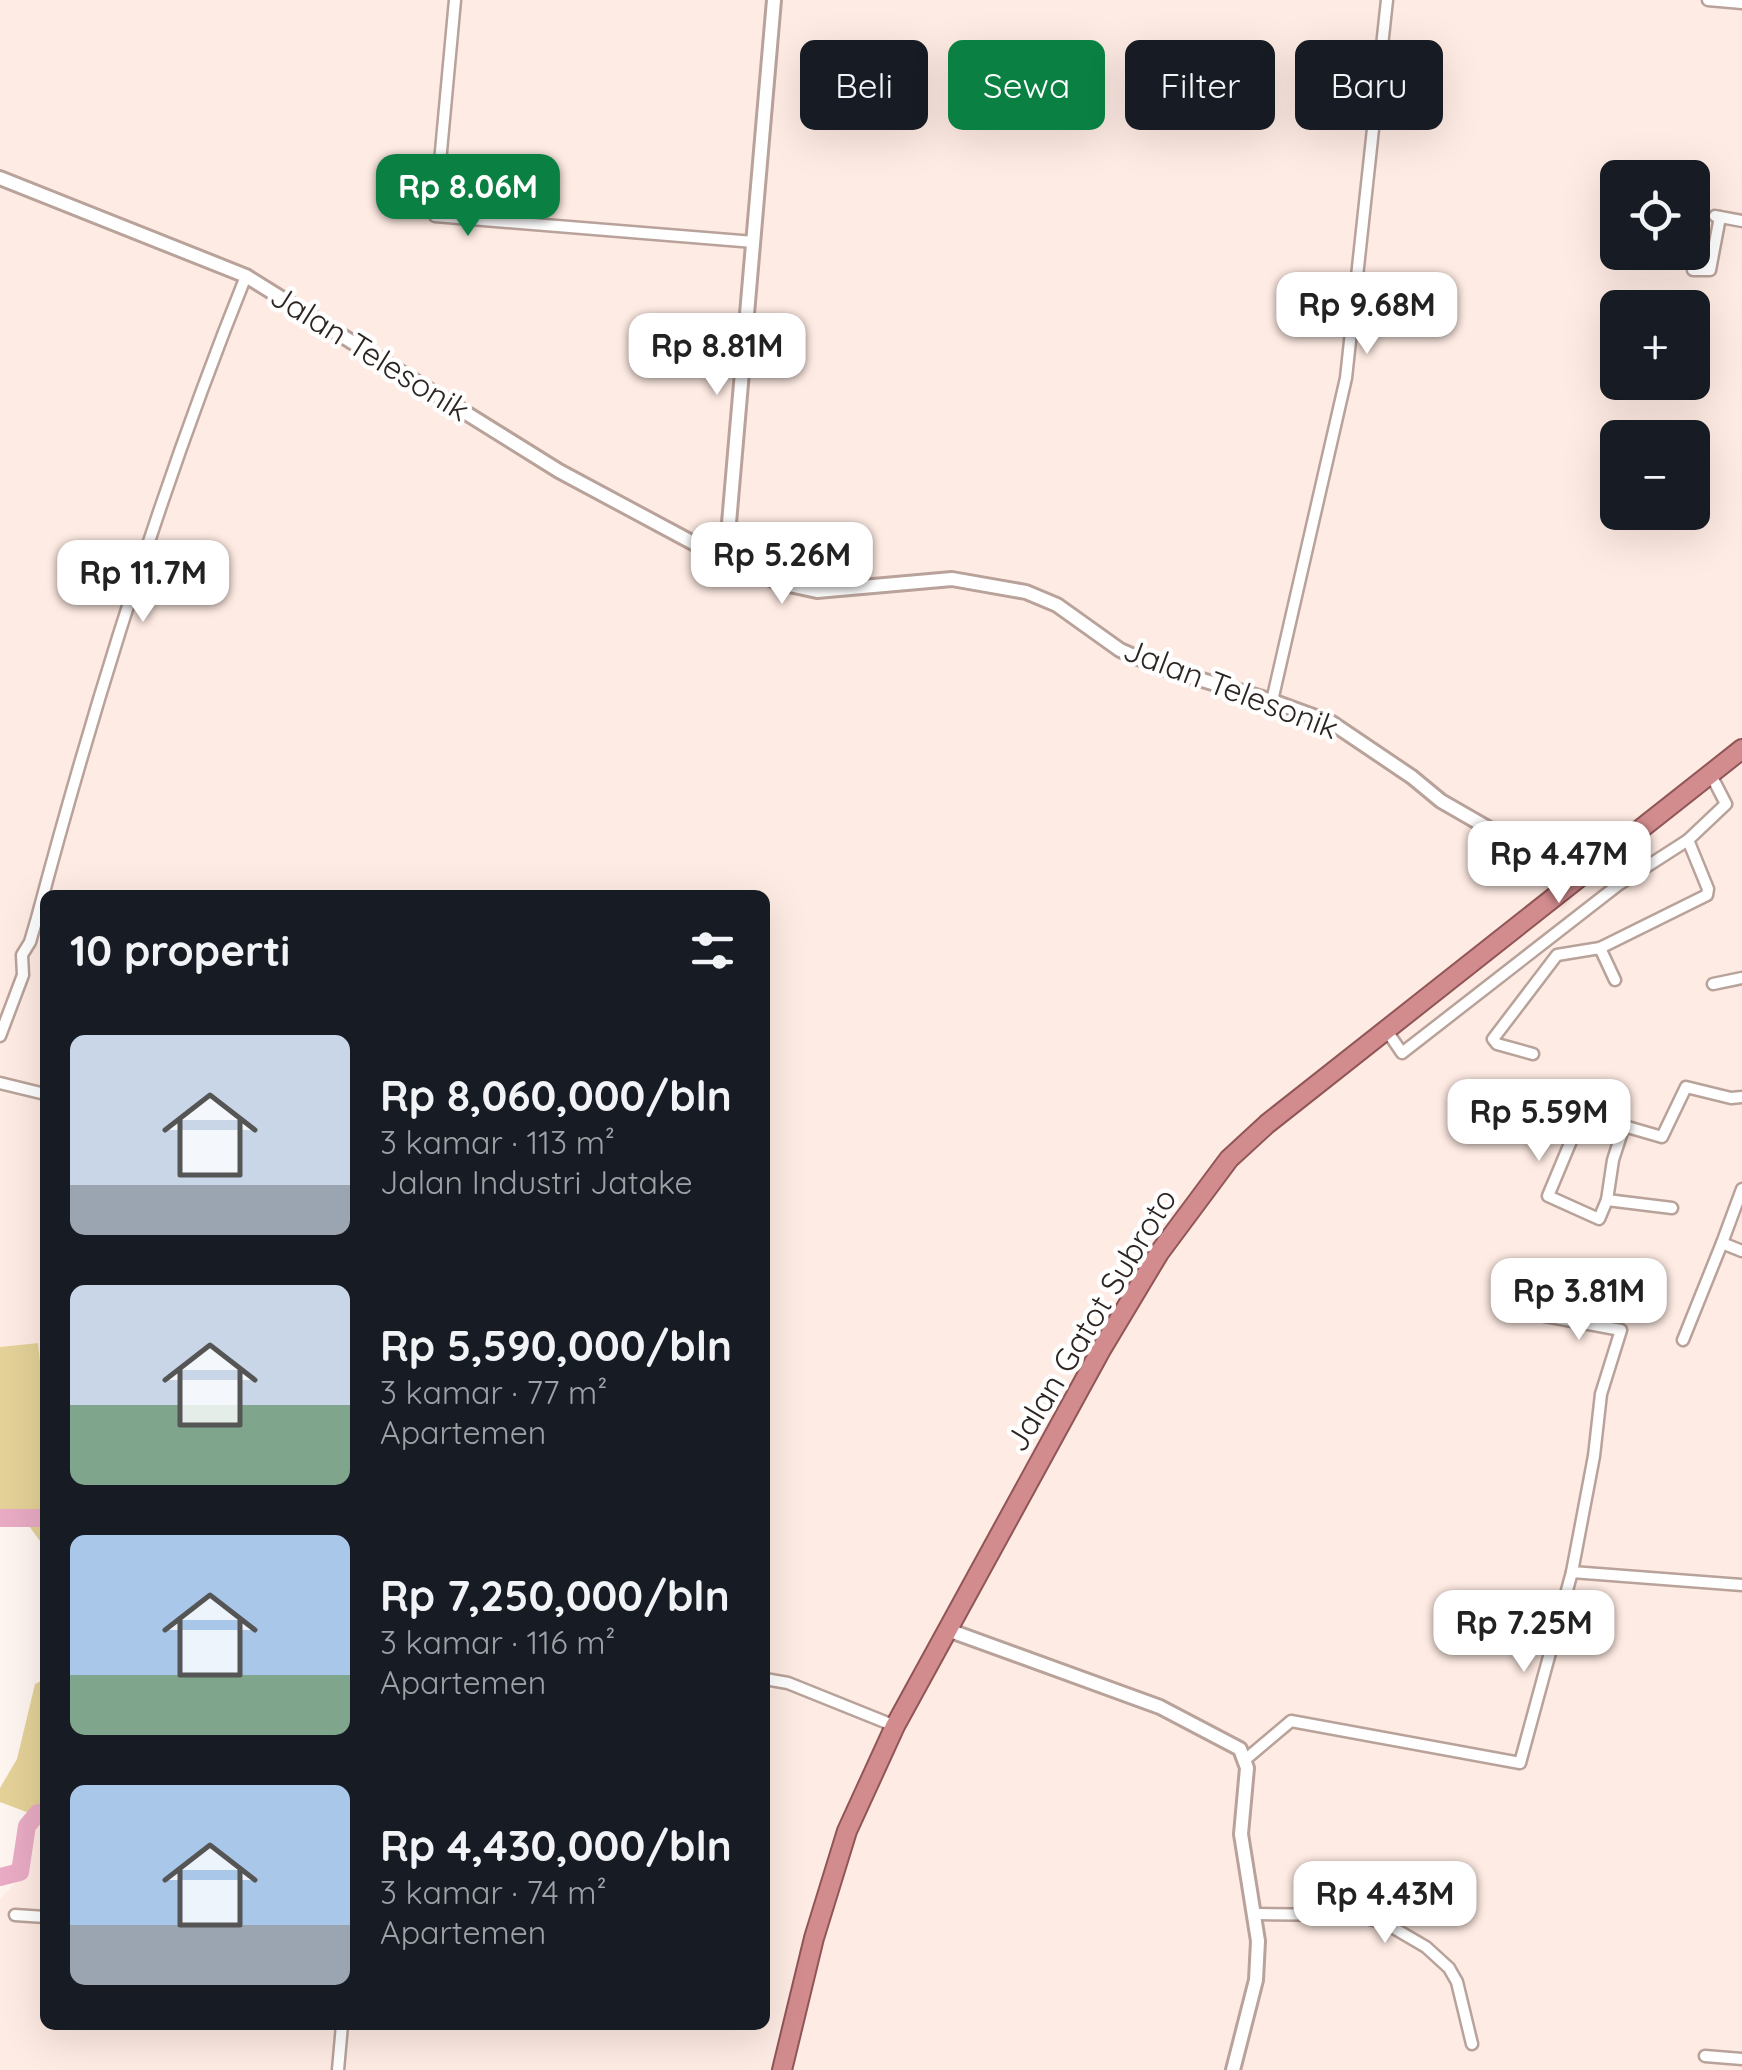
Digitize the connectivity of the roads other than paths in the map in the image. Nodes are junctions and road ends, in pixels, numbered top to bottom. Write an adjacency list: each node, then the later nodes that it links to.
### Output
1 (455, 0): 8 (street)
2 (774, 0): 8 (street)
3 (1387, 0): 12 (street)
4 (1708, 0): 5 (street)
5 (1742, 3)
6 (0, 178): 10 (street, Jalan Telesonik)
7 (1742, 221): 9 (street)
8 (754, 242): 11 (street)
9 (1710, 270)
10 (246, 276): 11 (street, Jalan Telesonik); 18 (street)
11 (726, 558): 12 (street, Jalan Telesonik)
12 (1272, 700): 16 (street, Jalan Telesonik)
13 (1742, 751): 14 (highway, Jalan Gatot Subroto)
14 (1710, 773): 15 (street); 16 (highway, Jalan Gatot Subroto)
15 (1688, 840): 17 (street); 20 (street)
16 (1611, 853): 17 (street); 25 (highway, Jalan Gatot Subroto)
17 (1630, 877): 25 (street)
18 (45, 890)
19 (40, 907): 24 (street)
20 (1600, 948): 22 (street); 27 (street)
21 (1742, 978): 23 (street)
22 (1616, 980)
23 (1713, 984)
24 (6, 1004): 26 (street)
25 (1387, 1031): 41 (highway, Jalan Gatot Subroto)
26 (0, 1036)
27 (1533, 1054)
28 (0, 1083): 29 (street)
29 (40, 1093)
30 (1742, 1097): 33 (street)
31 (1546, 1116): 33 (street)
32 (1742, 1189): 35 (street)
33 (1607, 1200): 34 (street)
34 (1672, 1208)
35 (1722, 1243): 36 (street); 38 (street)
36 (1742, 1250)
37 (1545, 1316): 39 (street)
38 (1682, 1340)
39 (1572, 1572): 40 (street); 44 (street)
40 (1742, 1586)
41 (948, 1630): 43 (highway, Jalan Gatot Subroto); 44 (street)
42 (770, 1679): 43 (street)
43 (895, 1726): 53 (highway, Jalan Gatot Subroto)
44 (1246, 1759): 46 (street)
45 (15, 1914): 47 (street)
46 (1256, 1914): 49 (street); 54 (street)
47 (40, 1917)
48 (342, 2030): 52 (street)
49 (1472, 2044)
50 (1705, 2056): 51 (street)
51 (1742, 2060)
52 (338, 2070)
53 (782, 2070)
54 (1234, 2070)

